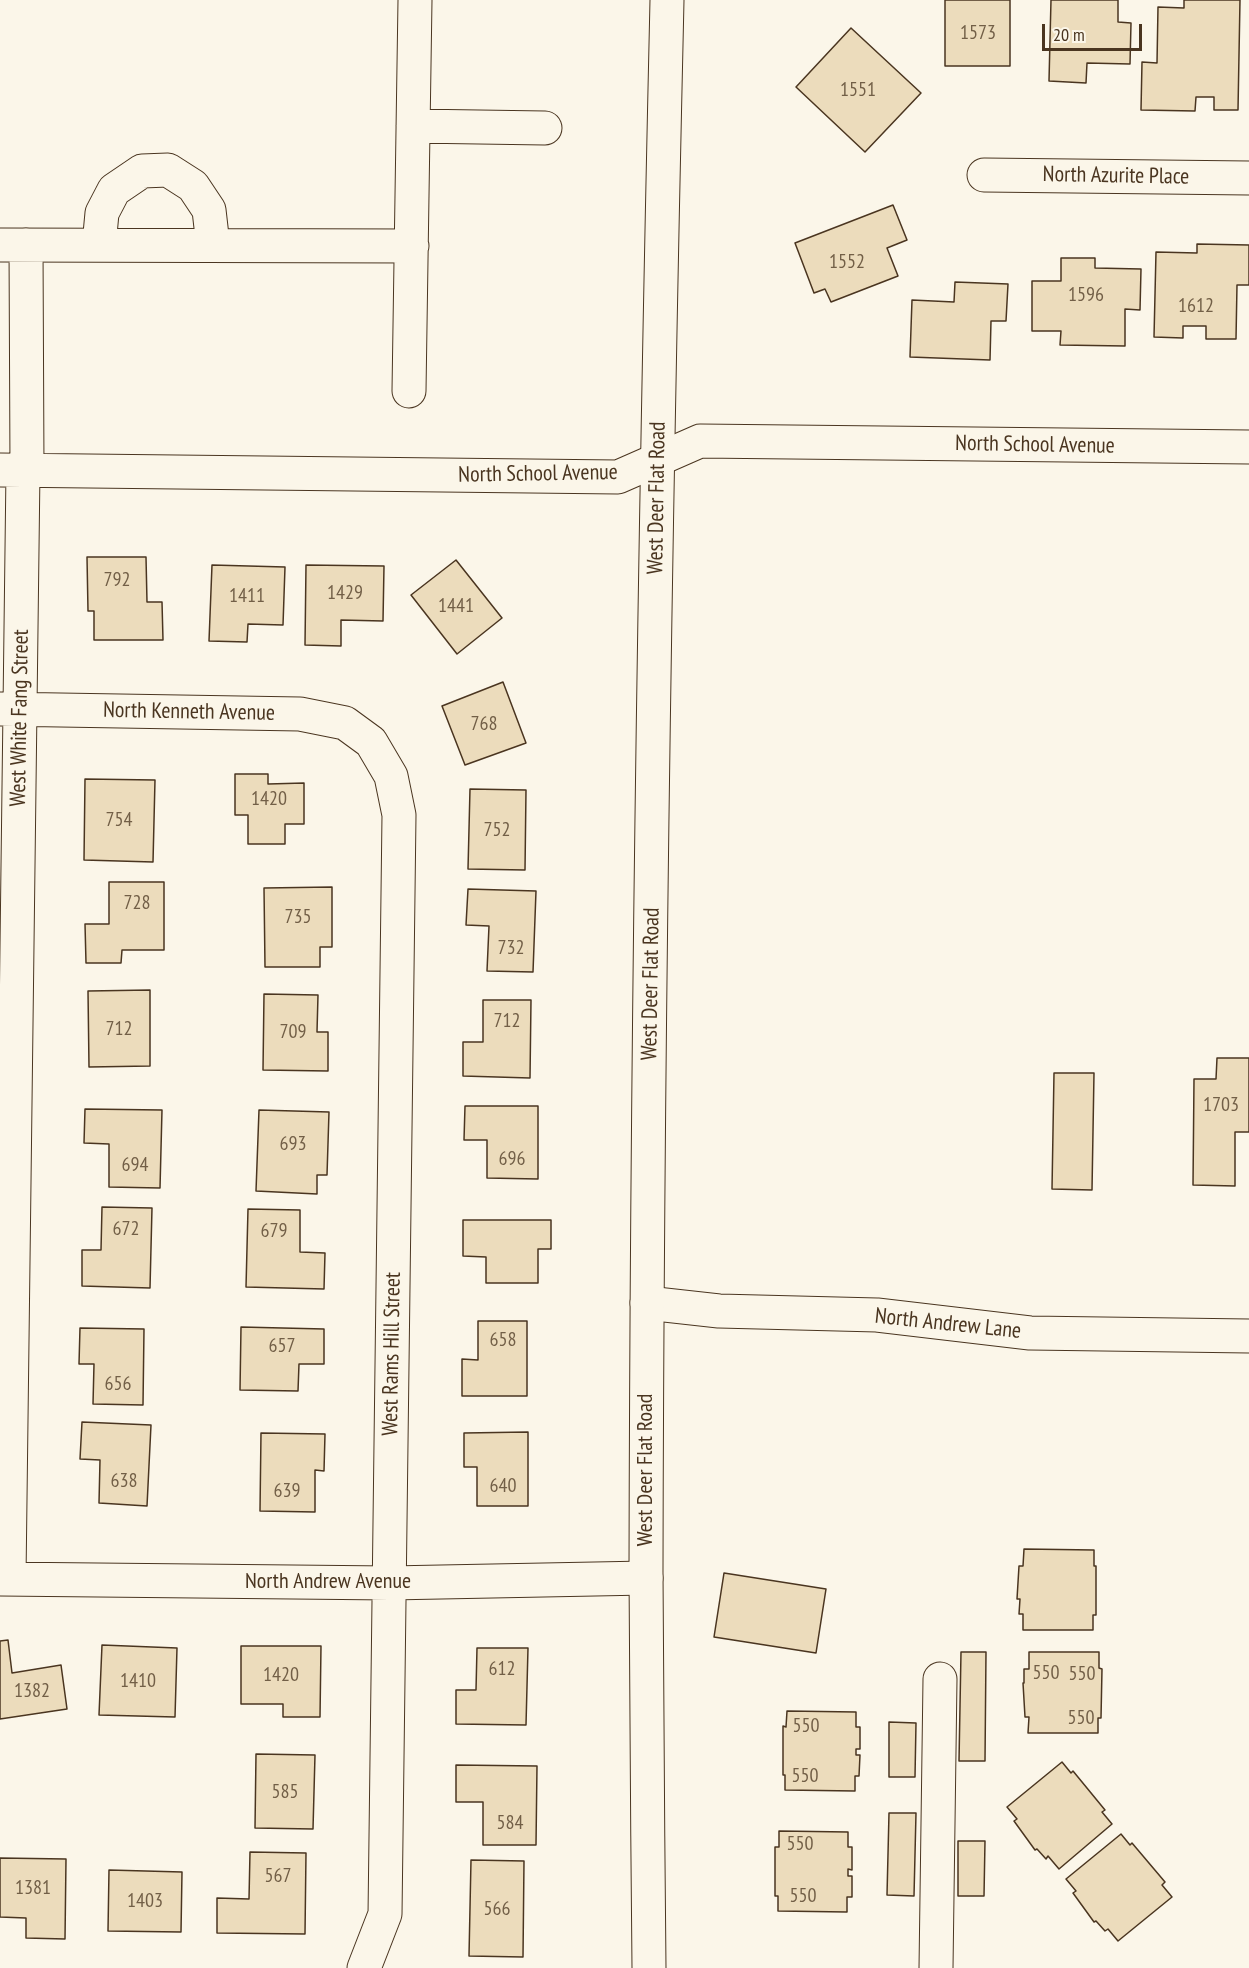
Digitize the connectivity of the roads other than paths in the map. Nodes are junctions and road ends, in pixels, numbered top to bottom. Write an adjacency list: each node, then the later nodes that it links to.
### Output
1 (415, 0): 3 (street)
2 (667, 0): 13 (street, West Deer Flat Road)
3 (413, 126): 4 (street); 10 (street)
4 (545, 129)
5 (984, 175): 6 (street, North Azurite Place)
6 (1249, 178)
7 (13, 245): 8 (street); 14 (street, West White Fang Street)
8 (99, 245): 9 (street); 9 (street)
9 (213, 245): 10 (street)
10 (412, 246): 11 (street)
11 (409, 391)
12 (1249, 447): 13 (street, North School Avenue)
13 (657, 460): 14 (street, North School Avenue); 18 (street, West Deer Flat Road)
14 (17, 470): 15 (street, West White Fang Street)
15 (10, 709): 16 (street, North Kenneth Avenue); 17 (street, West White Fang Street)
16 (371, 742): 22 (street, West Rams Hill Street)
17 (7, 1109): 21 (street, West White Fang Street)
18 (647, 1303): 19 (street, North Andrew Lane); 20 (street, West Deer Flat Road)
19 (1249, 1336)
20 (646, 1578): 22 (street, North Andrew Avenue); 25 (street, West Deer Flat Road)
21 (4, 1579): 22 (street, North Andrew Avenue)
22 (390, 1583): 24 (street, West Rams Hill Street)
23 (940, 1679): 26 (street)
24 (364, 1968)
25 (649, 1968)
26 (936, 1968)

